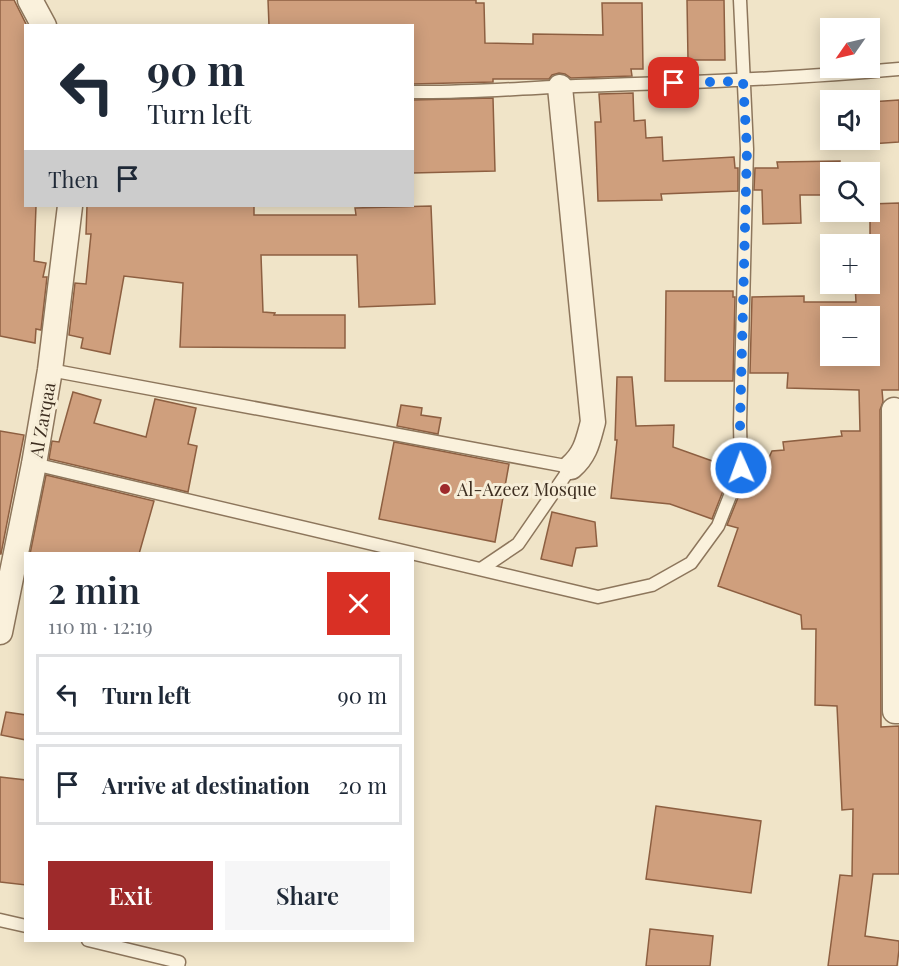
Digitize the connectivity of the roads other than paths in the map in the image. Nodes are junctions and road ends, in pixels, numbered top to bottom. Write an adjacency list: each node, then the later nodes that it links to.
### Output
1 (30, 0): 3 (street)
2 (740, 0): 5 (lane)
3 (43, 24)
4 (899, 69): 5 (lane)
5 (743, 81): 6 (lane); 15 (lane)
6 (560, 87): 7 (lane); 12 (street)
7 (414, 92)
8 (70, 207): 9 (street, Al Zarqaa)
9 (50, 370): 11 (street, Al Zarqaa); 12 (lane)
10 (894, 410): 17 (street)
11 (34, 464): 13 (lane); 16 (street, Al Zarqaa)
12 (571, 467): 15 (lane)
13 (409, 552)
14 (414, 553): 15 (lane)
15 (481, 569)
16 (0, 632)
17 (899, 711)
18 (0, 920): 19 (lane)
19 (24, 926)
20 (96, 942): 21 (lane)
21 (178, 966)

